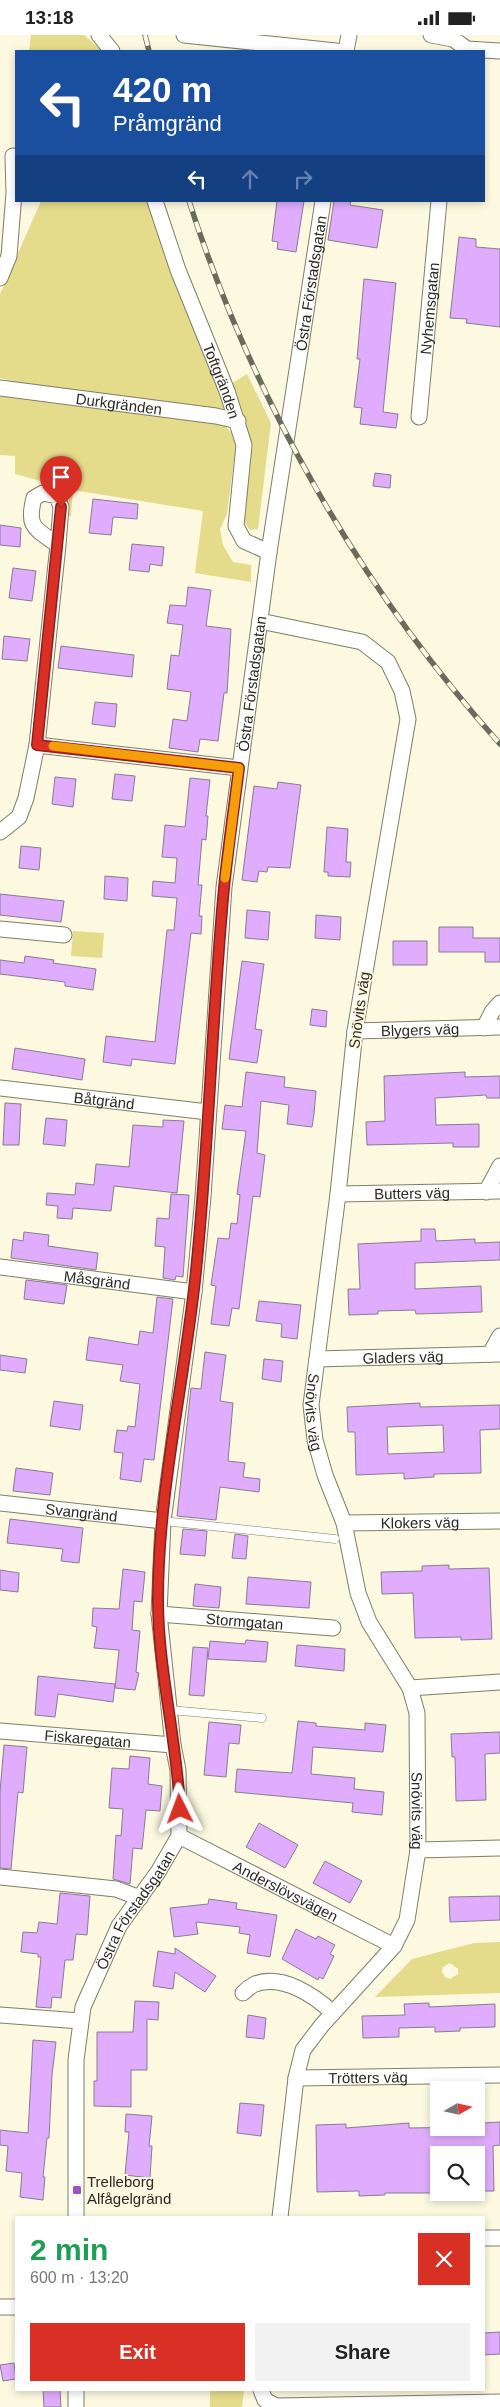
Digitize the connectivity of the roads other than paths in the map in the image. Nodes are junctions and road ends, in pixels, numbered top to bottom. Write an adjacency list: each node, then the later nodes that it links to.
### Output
1 (99, 35): 6 (street)
2 (184, 35): 7 (street)
3 (349, 35): 8 (street)
4 (431, 35): 5 (street)
5 (455, 40): 9 (street)
6 (111, 50)
7 (326, 50)
8 (346, 50)
9 (484, 50)
10 (485, 50): 11 (street)
11 (500, 51)
12 (13, 156): 16 (street)
13 (155, 202): 19 (street, Toftgränden)
14 (323, 202): 21 (street, Östra Förstadsgatan)
15 (439, 202): 18 (street, Nyhemsgatan)
16 (0, 279)
17 (0, 388): 19 (street, Durkgränden)
18 (419, 417)
19 (238, 421): 21 (street, Toftgränden)
20 (58, 545): 23 (street)
21 (269, 552): 22 (street, Östra Förstadsgatan)
22 (260, 621): 24 (street, Östra Förstadsgatan); 31 (street, Snövits väg)
23 (37, 745): 24 (street); 25 (street)
24 (239, 768): 33 (street, Östra Förstadsgatan)
25 (0, 832)
26 (0, 929): 27 (street)
27 (64, 935)
28 (500, 1003): 30 (street)
29 (500, 1027): 30 (street, Blygers väg)
30 (484, 1028): 31 (street, Blygers väg)
31 (355, 1031): 36 (street, Snövits väg)
32 (0, 1088): 33 (street, Båtgränd)
33 (208, 1112): 38 (street, Östra Förstadsgatan)
34 (500, 1166): 35 (street, Butters väg)
35 (493, 1192): 36 (street, Butters väg)
36 (338, 1194): 41 (street, Snövits väg)
37 (0, 1267): 38 (street, Måsgränd)
38 (194, 1292): 44 (street, Östra Förstadsgatan)
39 (500, 1336): 40 (street, Gladers väg)
40 (495, 1354): 41 (street, Gladers väg)
41 (317, 1359): 45 (street, Snövits väg)
42 (0, 1503): 44 (street, Svangränd)
43 (499, 1517): 45 (street, Klokers väg)
44 (163, 1521): 46 (lane); 47 (street, Östra Förstadsgatan)
45 (344, 1523): 50 (street, Snövits väg)
46 (335, 1539)
47 (158, 1614): 48 (street, Stormgatan); 51 (street, Östra Förstadsgatan)
48 (332, 1627)
49 (500, 1682): 50 (street)
50 (410, 1688): 57 (street, Snövits väg)
51 (169, 1710): 52 (lane); 54 (street, Östra Förstadsgatan)
52 (262, 1718)
53 (0, 1731): 54 (street, Fiskaregatan)
54 (174, 1745): 55 (street, Östra Förstadsgatan)
55 (179, 1836): 59 (street, Östra Förstadsgatan); 60 (street, Anderslövsvägen)
56 (500, 1848): 57 (street)
57 (418, 1850): 60 (street, Snövits väg)
58 (0, 1877): 59 (street)
59 (140, 1898): 64 (street, Östra Förstadsgatan)
60 (394, 1946): 62 (street, Snövits väg)
61 (243, 1993): 62 (street)
62 (333, 2013): 66 (street, Snövits väg)
63 (0, 2015): 64 (street)
64 (80, 2021): 67 (street, Östra Förstadsgatan)
65 (500, 2075): 66 (street, Trötters väg)
66 (296, 2078): 68 (street, Snövits väg)
67 (76, 2216)
68 (280, 2216)
69 (485, 2238): 70 (street)
70 (500, 2238)
71 (0, 2307): 72 (street)
72 (15, 2307)
73 (76, 2391): 76 (street)
74 (261, 2392): 75 (street)
75 (500, 2402)
76 (76, 2407)

